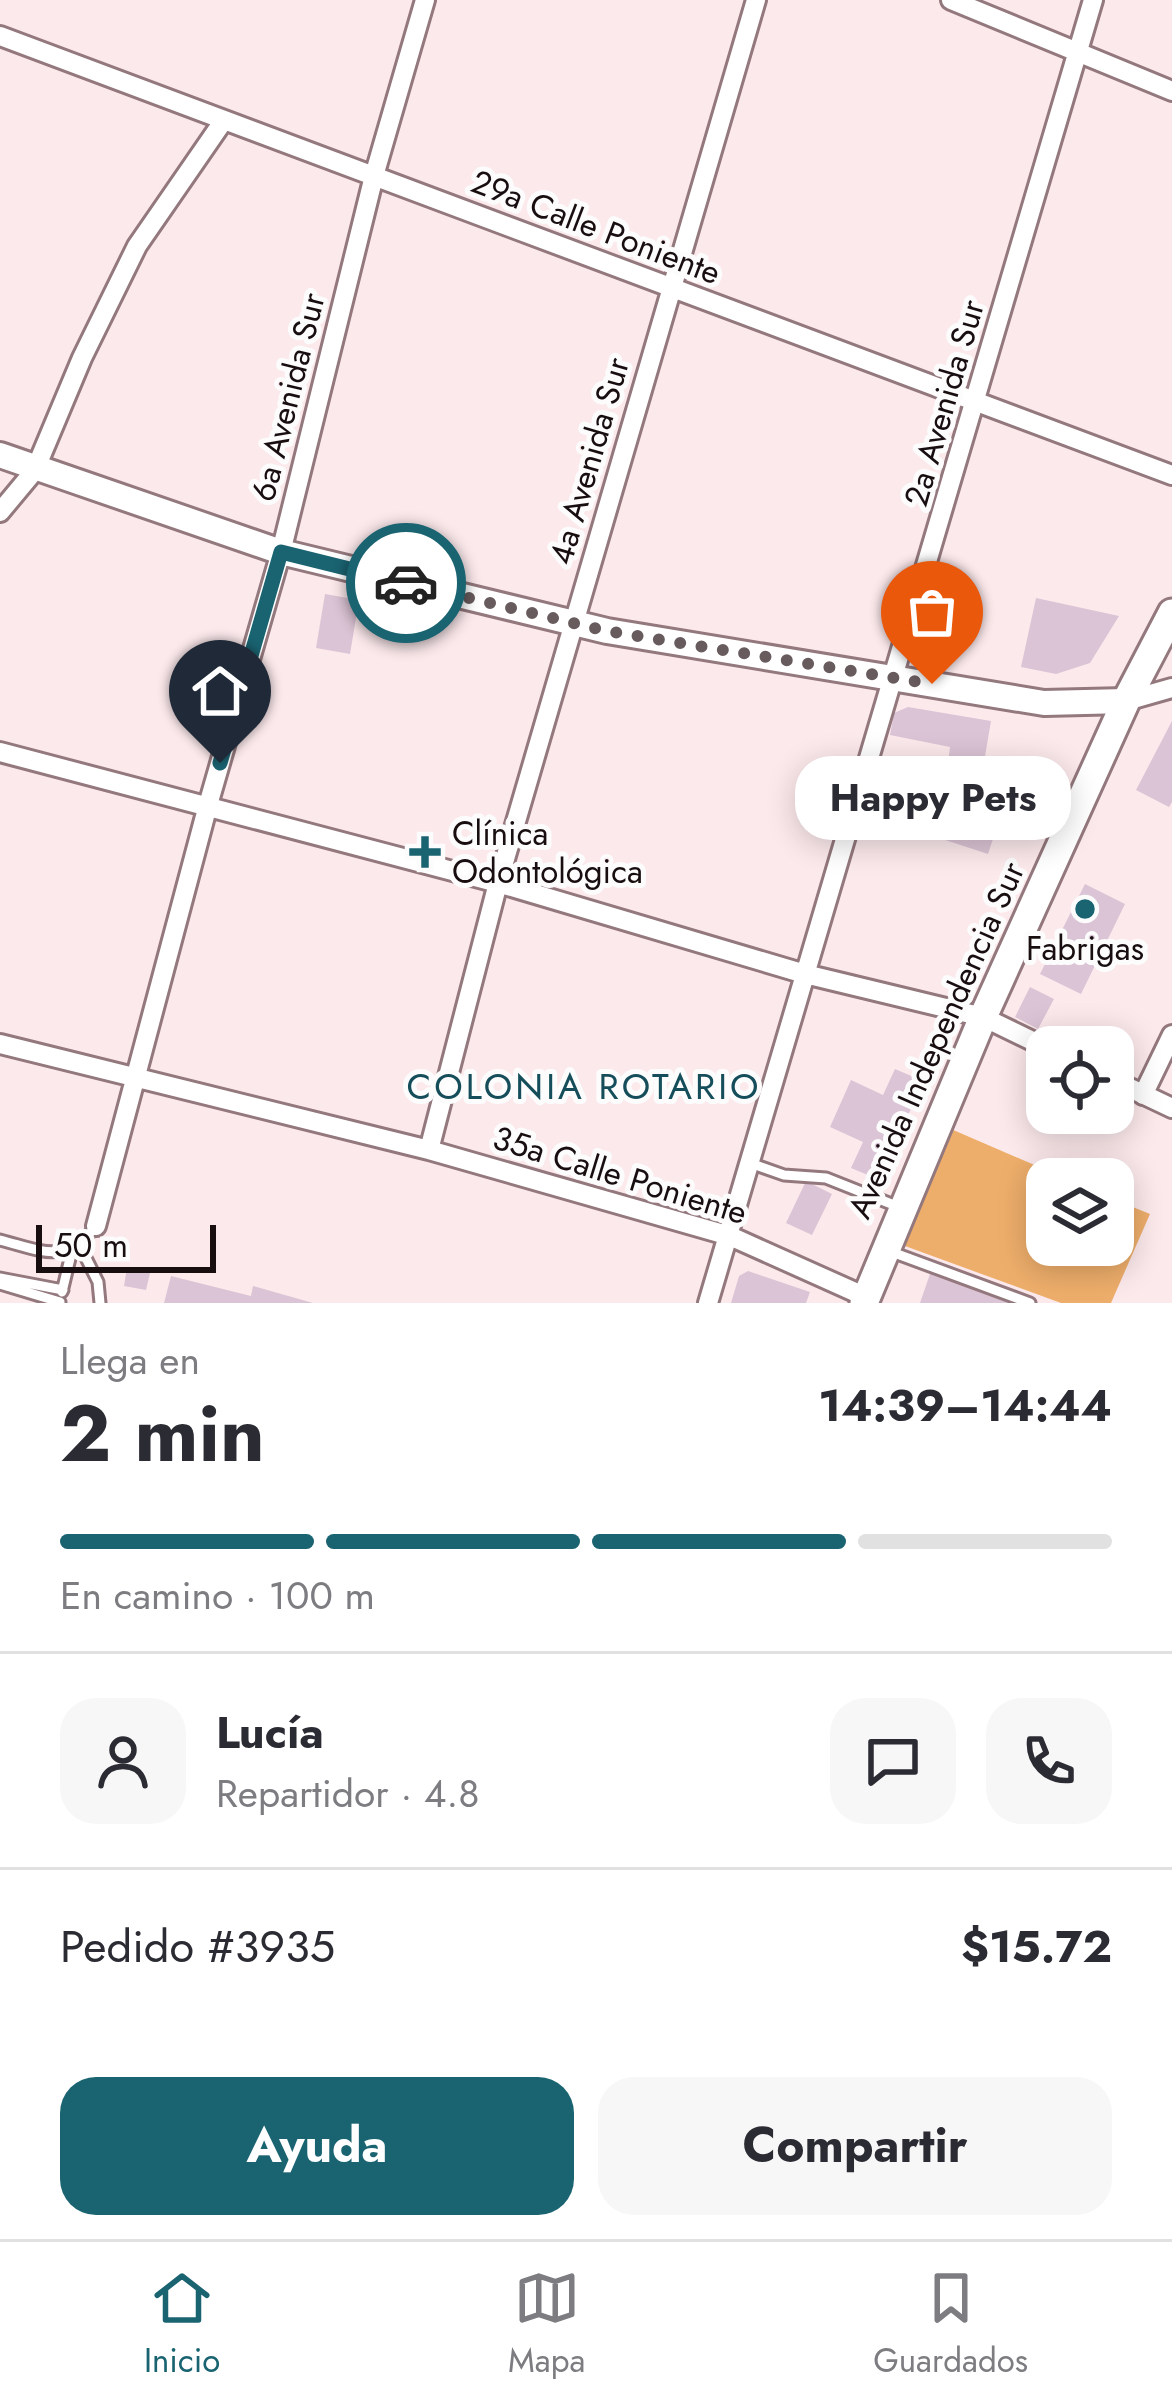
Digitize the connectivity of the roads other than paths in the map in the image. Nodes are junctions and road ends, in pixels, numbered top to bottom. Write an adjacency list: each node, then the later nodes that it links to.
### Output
1 (425, 0): 9 (street, 6a Avenida Sur)
2 (756, 0): 10 (street, 4a Avenida Sur)
3 (951, 0): 6 (street)
4 (1093, 0): 6 (street, 2a Avenida Sur)
5 (0, 36): 8 (street, 29a Calle Poniente)
6 (1078, 52): 7 (street); 11 (street, 2a Avenida Sur)
7 (1172, 92)
8 (224, 119): 9 (street, 29a Calle Poniente); 13 (street)
9 (374, 176): 10 (street, 29a Calle Poniente); 16 (street, 6a Avenida Sur)
10 (671, 287): 11 (street, 29a Calle Poniente); 18 (street, 4a Avenida Sur)
11 (976, 401): 14 (street, 29a Calle Poniente); 19 (street, 2a Avenida Sur)
12 (0, 455): 13 (street)
13 (35, 470): 15 (street); 16 (street)
14 (1172, 475)
15 (0, 512)
16 (281, 552): 18 (street); 23 (street, 6a Avenida Sur)
17 (1172, 613): 21 (main road, Avenida Independencia Sur)
18 (573, 624): 19 (street); 24 (street, 4a Avenida Sur)
19 (895, 678): 21 (street); 25 (street, 2a Avenida Sur)
20 (1172, 688): 21 (street)
21 (1126, 701): 26 (main road, Avenida Independencia Sur)
22 (0, 752): 23 (street)
23 (208, 805): 24 (street); 30 (street, 6a Avenida Sur)
24 (498, 883): 25 (street); 34 (street, 4a Avenida Sur)
25 (805, 974): 26 (street); 35 (street, 2a Avenida Sur)
26 (983, 1017): 28 (street); 36 (main road, Avenida Independencia Sur)
27 (1172, 1035): 32 (street)
28 (1026, 1038)
29 (0, 1044): 30 (street, 35a Calle Poniente)
30 (135, 1075): 34 (street, 35a Calle Poniente); 37 (street, 6a Avenida Sur)
31 (1134, 1090): 32 (street)
32 (1143, 1095): 33 (street)
33 (1172, 1108)
34 (429, 1150): 38 (street, 35a Calle Poniente)
35 (750, 1163): 36 (lane); 38 (street, 2a Avenida Sur)
36 (901, 1208): 41 (main road, Avenida Independencia Sur)
37 (97, 1226): 40 (lane)
38 (730, 1236): 44 (street, 35a Calle Poniente); 47 (street, 2a Avenida Sur)
39 (0, 1240): 40 (lane)
40 (76, 1248): 43 (lane); 46 (lane)
41 (884, 1249): 44 (main road, Avenida Independencia Sur); 48 (lane)
42 (0, 1281): 43 (lane); 45 (lane)
43 (63, 1289): 45 (lane)
44 (865, 1300)
45 (60, 1303)
46 (100, 1303)
47 (708, 1303)
48 (1030, 1303)

